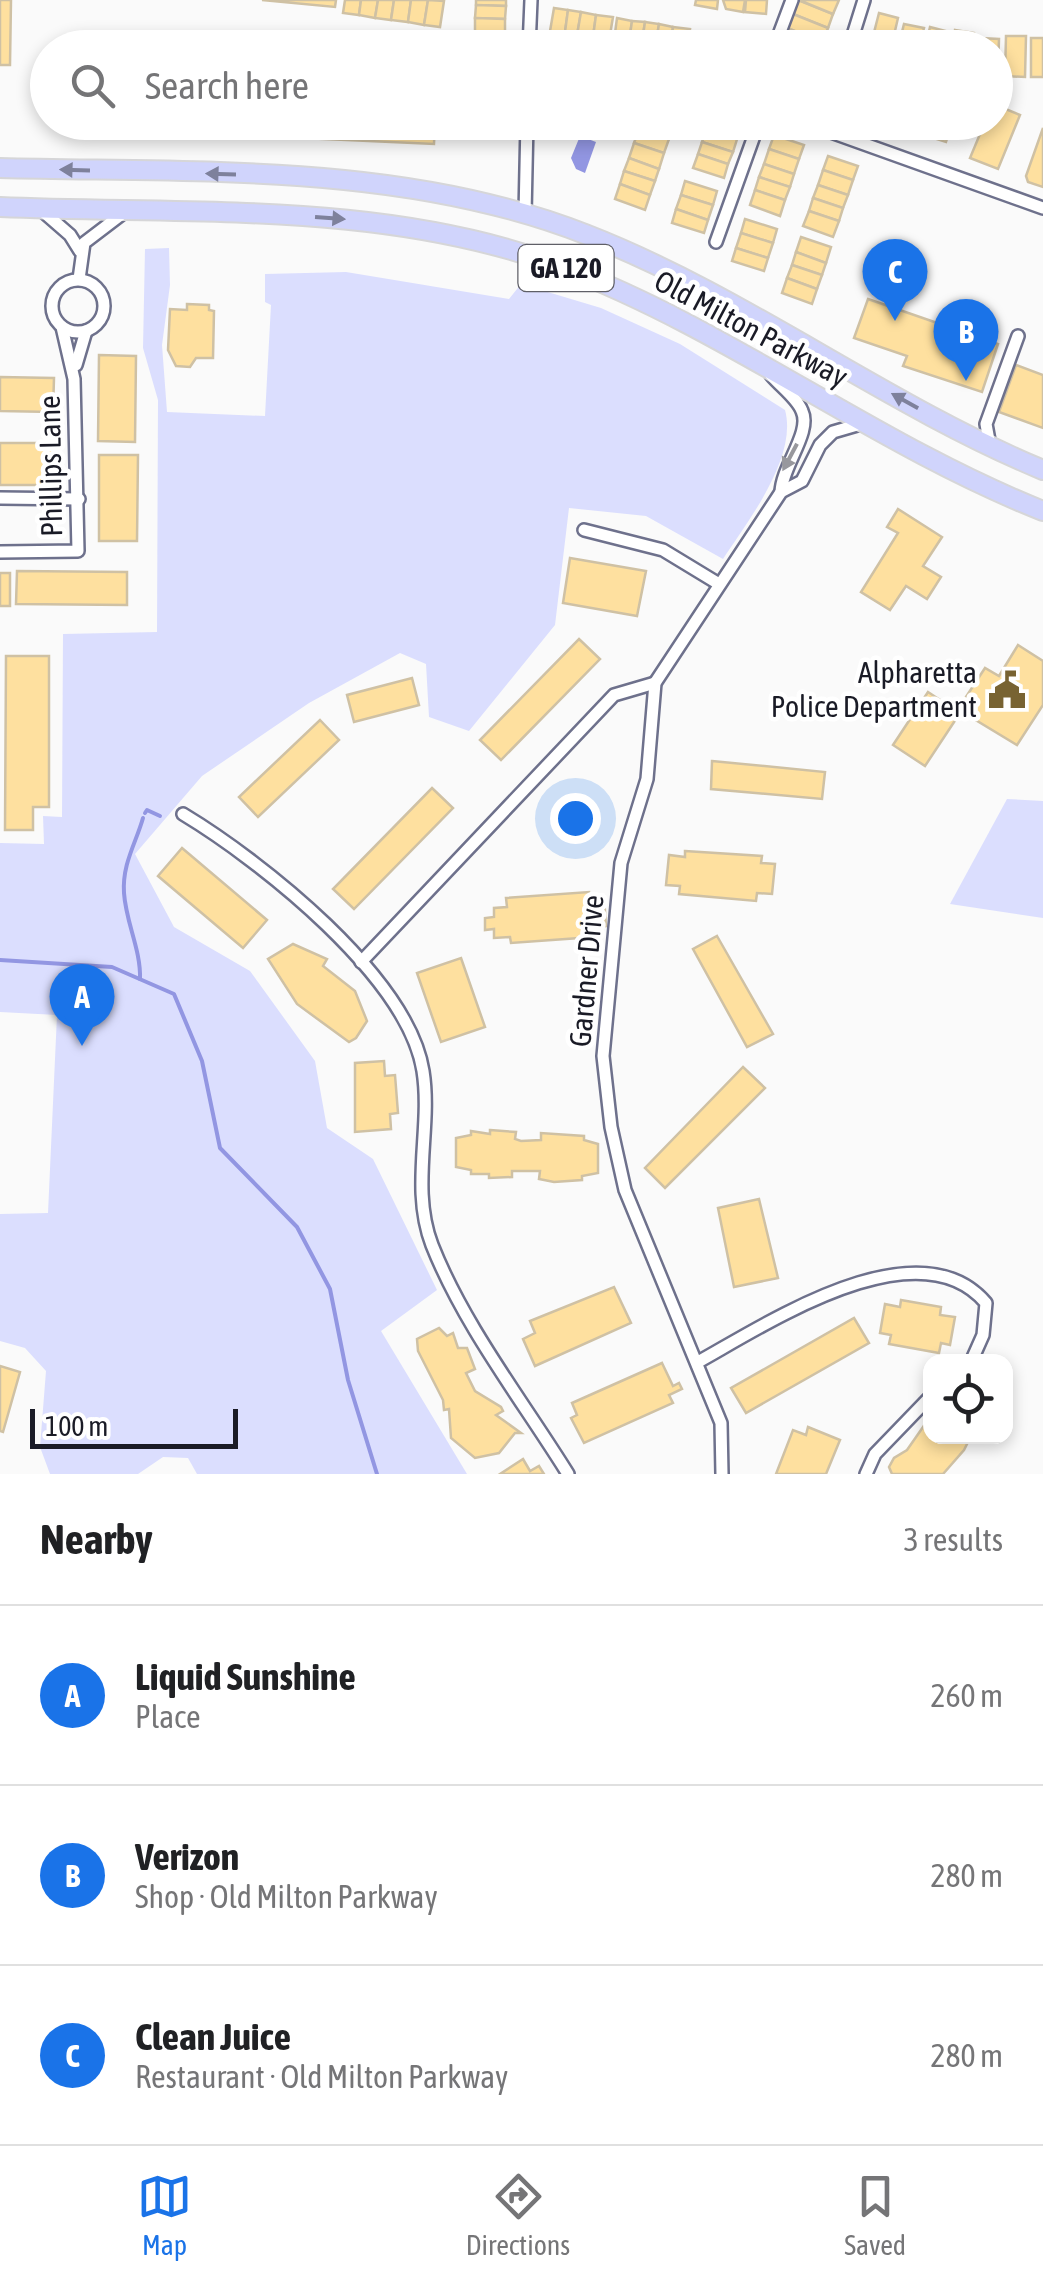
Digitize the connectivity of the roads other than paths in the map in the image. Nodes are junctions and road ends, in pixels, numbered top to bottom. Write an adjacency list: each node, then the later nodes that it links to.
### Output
1 (530, 0): 4 (street)
2 (792, 0): 5 (street)
3 (864, 0): 6 (street)
4 (529, 30)
5 (781, 30)
6 (855, 30)
7 (526, 140): 15 (street)
8 (753, 140): 16 (street)
9 (859, 140): 13 (street)
10 (0, 168): 15 (highway, Old Milton Parkway / GA 120, one-way to 10)
11 (0, 207): 12 (highway, Old Milton Parkway / GA 120)
12 (39, 208): 14 (highway, Old Milton Parkway / GA 120); 17 (street)
13 (1043, 208)
14 (128, 210): 17 (street); 22 (highway, Old Milton Parkway / GA 120, one-way to 22)
15 (524, 214): 26 (highway, Old Milton Parkway / GA 120, one-way to 15)
16 (716, 242)
17 (80, 251): 18 (street)
18 (78, 280): 19 (street); 20 (street)
19 (62, 327): 20 (street); 23 (street, Phillips Lane)
20 (86, 331): 23 (street, Phillips Lane)
21 (1018, 336): 25 (street)
22 (765, 367): 24 (highway, Old Milton Parkway / GA 120); 29 (street, Gardner Drive, one-way to 29)
23 (74, 379): 31 (street, Phillips Lane)
24 (868, 422): 29 (street, Gardner Drive); 32 (highway, Old Milton Parkway / GA 120)
25 (986, 424): 26 (street); 27 (street)
26 (960, 430): 27 (highway, Old Milton Parkway / GA 120)
27 (991, 447): 28 (highway, Old Milton Parkway / GA 120)
28 (1043, 470)
29 (781, 492): 35 (street, Gardner Drive)
30 (0, 498): 31 (street)
31 (79, 499): 34 (street, Phillips Lane)
32 (1043, 511)
33 (584, 530): 35 (street)
34 (0, 552)
35 (720, 584): 36 (street, Gardner Drive)
36 (656, 683): 38 (street); 40 (street, Gardner Drive)
37 (183, 814): 38 (street)
38 (361, 962): 42 (street)
39 (975, 1354): 40 (street)
40 (698, 1362): 43 (street, Gardner Drive)
41 (923, 1404): 44 (street)
42 (568, 1474)
43 (722, 1474)
44 (866, 1474)

